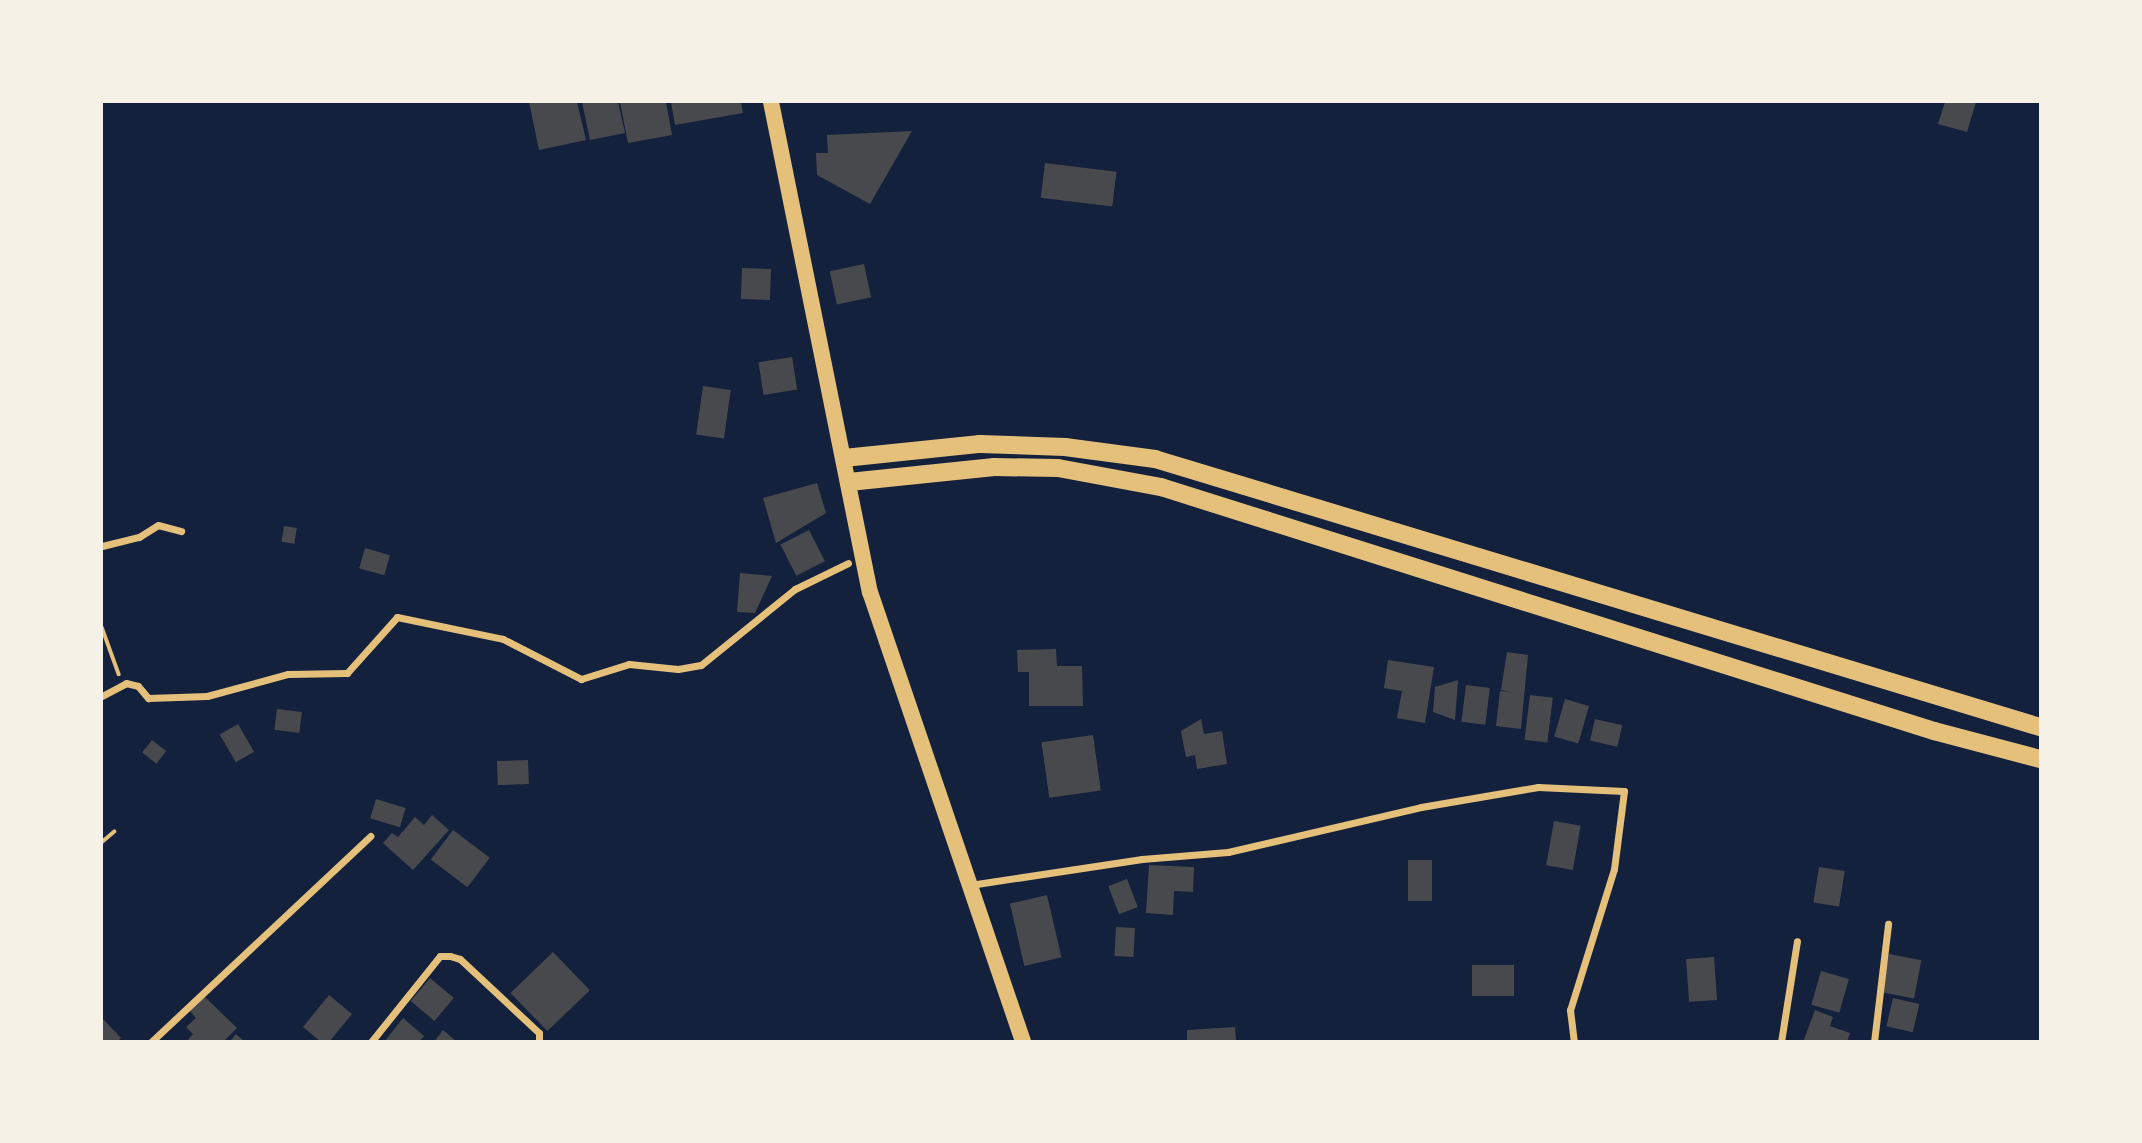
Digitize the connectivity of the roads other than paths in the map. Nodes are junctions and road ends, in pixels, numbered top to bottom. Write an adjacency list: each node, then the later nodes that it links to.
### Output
1 (771, 102): 2 (highway)
2 (844, 458): 3 (highway); 8 (highway)
3 (849, 482): 9 (highway); 11 (highway)
4 (181, 531): 5 (street)
5 (102, 546)
6 (848, 563): 7 (street)
7 (102, 696)
8 (2040, 727)
9 (2040, 760)
10 (370, 836): 14 (street)
11 (970, 885): 17 (highway); 18 (street)
12 (1888, 923): 20 (street)
13 (1797, 941): 19 (street)
14 (150, 1041)
15 (371, 1041): 16 (street)
16 (539, 1041)
17 (1023, 1041)
18 (1574, 1041)
19 (1781, 1041)
20 (1874, 1041)

